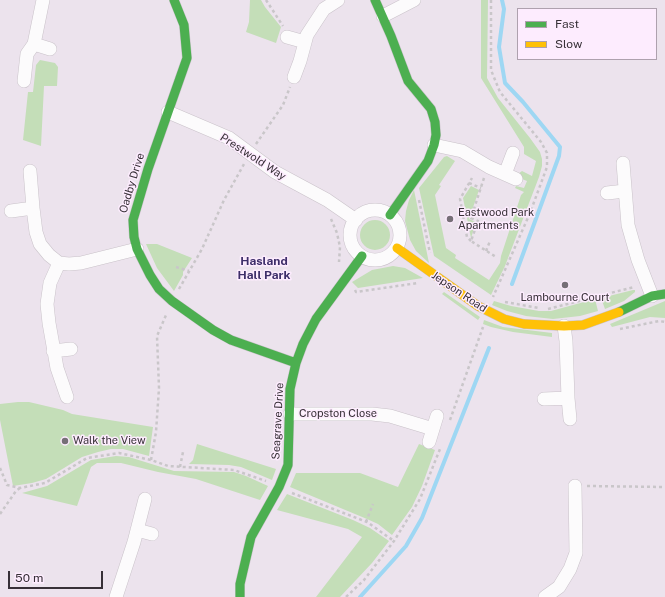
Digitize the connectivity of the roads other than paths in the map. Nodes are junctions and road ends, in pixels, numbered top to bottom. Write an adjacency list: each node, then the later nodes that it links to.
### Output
1 (43, 0): 9 (street)
2 (174, 0): 13 (street, Oadby Drive)
3 (338, 0): 8 (street)
4 (375, 0): 6 (street)
5 (414, 0): 6 (street)
6 (383, 16): 14 (street)
7 (287, 37): 8 (street)
8 (305, 42): 11 (street)
9 (34, 44): 10 (street); 12 (street)
10 (50, 49)
11 (294, 77)
12 (24, 81)
13 (168, 112): 23 (street, Prestwold Way); 25 (street, Oadby Drive)
14 (434, 146): 15 (street); 22 (street)
15 (513, 153)
16 (623, 163): 18 (street)
17 (30, 171): 20 (street)
18 (625, 191): 19 (street); 28 (street)
19 (607, 193)
20 (33, 208): 21 (street); 27 (street)
21 (11, 211)
22 (390, 215): 23 (street); 24 (street)
23 (356, 220): 26 (street)
24 (397, 248): 26 (street); 29 (street, Jepson Road)
25 (137, 249): 27 (street); 32 (street, Oadby Drive)
26 (362, 256): 32 (street, Seagrave Drive)
27 (59, 263): 31 (street)
28 (659, 295): 29 (street, Jepson Road)
29 (564, 326): 34 (street)
30 (71, 349): 31 (street)
31 (53, 352): 33 (street)
32 (296, 363): 36 (street, Seagrave Drive)
33 (67, 397)
34 (568, 398): 35 (street); 38 (street)
35 (544, 399)
36 (290, 414): 39 (street, Cropston Close); 46 (street, Seagrave Drive)
37 (437, 416): 39 (street)
38 (570, 419)
39 (433, 429): 40 (street)
40 (429, 442)
41 (574, 486): 47 (street)
42 (145, 499): 43 (street)
43 (137, 530): 44 (street); 45 (street)
44 (152, 534)
45 (116, 597)
46 (240, 597)
47 (545, 597)

